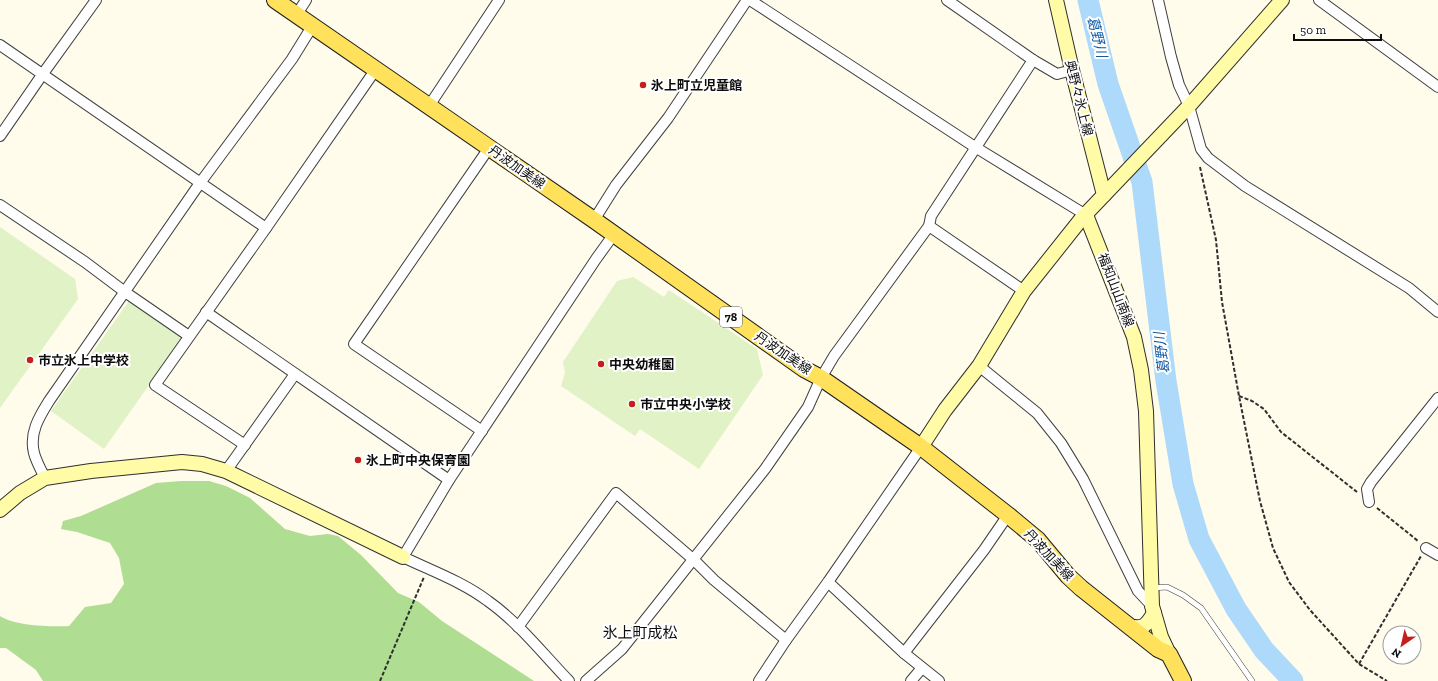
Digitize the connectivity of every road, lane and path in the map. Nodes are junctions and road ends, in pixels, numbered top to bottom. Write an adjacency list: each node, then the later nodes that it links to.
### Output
1 (96, 0): 17 (street)
2 (275, 0): 11 (main road, 丹波加美線 / 78)
3 (306, 0): 11 (street)
4 (499, 0): 19 (street)
5 (748, 0): 22 (street); 29 (street)
6 (947, 0): 14 (street)
7 (1056, 0): 16 (main road, 奥野々氷上線)
8 (1158, 0): 20 (street)
9 (1282, 0): 20 (main road)
10 (1319, 0): 18 (street)
11 (296, 14): 12 (main road, 丹波加美線 / 78)
12 (313, 25): 15 (main road, 丹波加美線 / 78); 25 (street)
13 (0, 45): 17 (street)
14 (1033, 60): 16 (street); 22 (street)
15 (376, 69): 19 (main road, 丹波加美線 / 78); 31 (street)
16 (1072, 70): 26 (main road, 奥野々氷上線)
17 (42, 75): 21 (street); 25 (street)
18 (1438, 87)
19 (429, 106): 23 (main road, 丹波加美線 / 78)
20 (1187, 108): 24 (street); 26 (main road)
21 (0, 136)
22 (975, 147): 28 (street); 30 (street)
23 (489, 148): 29 (main road, 丹波加美線 / 78); 43 (street)
24 (1201, 149): 36 (street); 41 (path)
25 (200, 183): 31 (street); 33 (street)
26 (1106, 193): 28 (main road)
27 (0, 205): 33 (street)
28 (1086, 215): 34 (main road); 58 (main road, 福知山山南線)
29 (594, 220): 32 (main road, 丹波加美線 / 78)
30 (929, 226): 34 (street); 40 (street)
31 (266, 228): 35 (street)
32 (614, 234): 40 (main road, 丹波加美線 / 78); 43 (street)
33 (125, 292): 37 (street); 47 (street)
34 (1024, 292): 38 (main road)
35 (206, 312): 37 (street); 39 (street)
36 (1438, 312)
37 (189, 336): 44 (street)
38 (979, 366): 45 (main road); 59 (street)
39 (295, 374): 44 (street); 48 (street)
40 (821, 378): 45 (main road, 丹波加美線 / 78); 55 (street)
41 (1239, 396): 49 (path); 65 (path)
42 (1438, 398): 49 (street)
43 (482, 431): 48 (street)
44 (244, 445): 46 (street)
45 (921, 447): 51 (main road, 丹波加美線 / 78); 57 (street)
46 (226, 471): 47 (main road); 54 (main road)
47 (45, 478): 50 (main road)
48 (449, 480): 54 (street)
49 (1369, 502): 52 (path)
50 (0, 510)
51 (1008, 515): 60 (main road, 丹波加美線 / 78); 63 (street)
52 (1426, 548): 53 (street); 65 (path)
53 (1438, 555)
54 (404, 557): 56 (street)
55 (694, 560): 61 (street); 62 (street); 69 (street)
56 (428, 569): 61 (street); 67 (path)
57 (828, 582): 62 (street); 63 (street)
58 (1151, 588): 59 (main road, 福知山山南線); 74 (lane)
59 (1153, 610): 60 (main road); 64 (main road, 福知山山南線)
60 (1129, 626): 64 (main road, 丹波加美線 / 78)
61 (518, 627): 68 (street)
62 (786, 640): 70 (street)
63 (904, 653): 66 (street)
64 (1169, 654): 73 (main road)
65 (1359, 664): 75 (path)
66 (922, 668): 71 (street); 72 (street)
67 (380, 681)
68 (569, 681)
69 (586, 681)
70 (759, 681)
71 (911, 681)
72 (939, 681)
73 (1183, 681)
74 (1252, 681)
75 (1387, 681)

